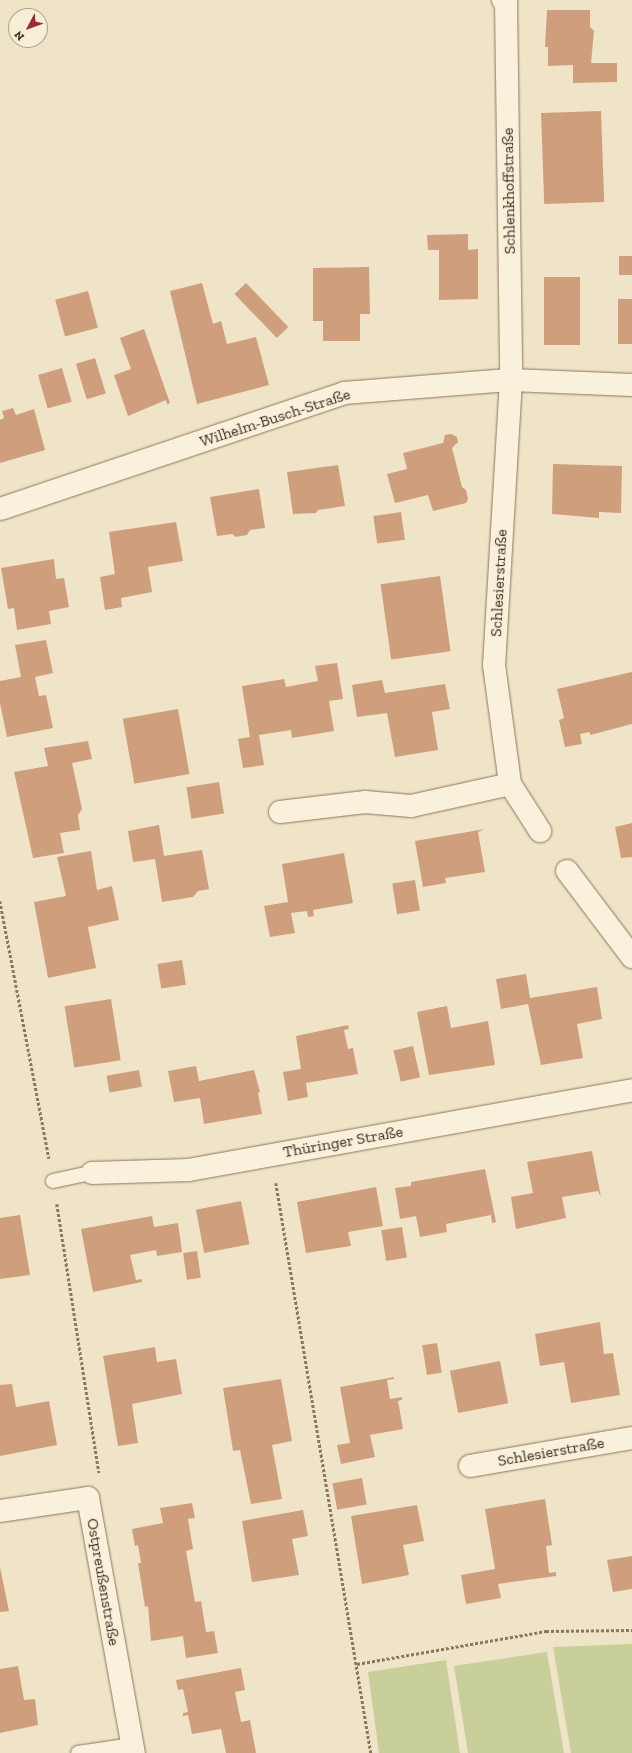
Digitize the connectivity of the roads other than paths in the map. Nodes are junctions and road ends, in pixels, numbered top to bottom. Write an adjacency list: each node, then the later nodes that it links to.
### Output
1 (507, 1): 2 (street, Schlenkhoffstraße)
2 (511, 380): 3 (street, Wilhelm-Busch-Straße); 4 (street, Wilhelm-Busch-Straße); 5 (street, Schlesierstraße)
3 (632, 385)
4 (0, 509)
5 (510, 784): 6 (street); 7 (street, Schlesierstraße)
6 (280, 812)
7 (540, 831)
8 (567, 870): 9 (street)
9 (632, 957)
10 (632, 1090): 11 (street, Thüringer Straße)
11 (92, 1173): 12 (lane, Thüringer Straße)
12 (53, 1181)
13 (632, 1438): 14 (street, Schlesierstraße)
14 (470, 1466)
15 (0, 1511): 16 (street, Ostpreußenstraße)
16 (133, 1749): 17 (lane)
17 (78, 1753)

